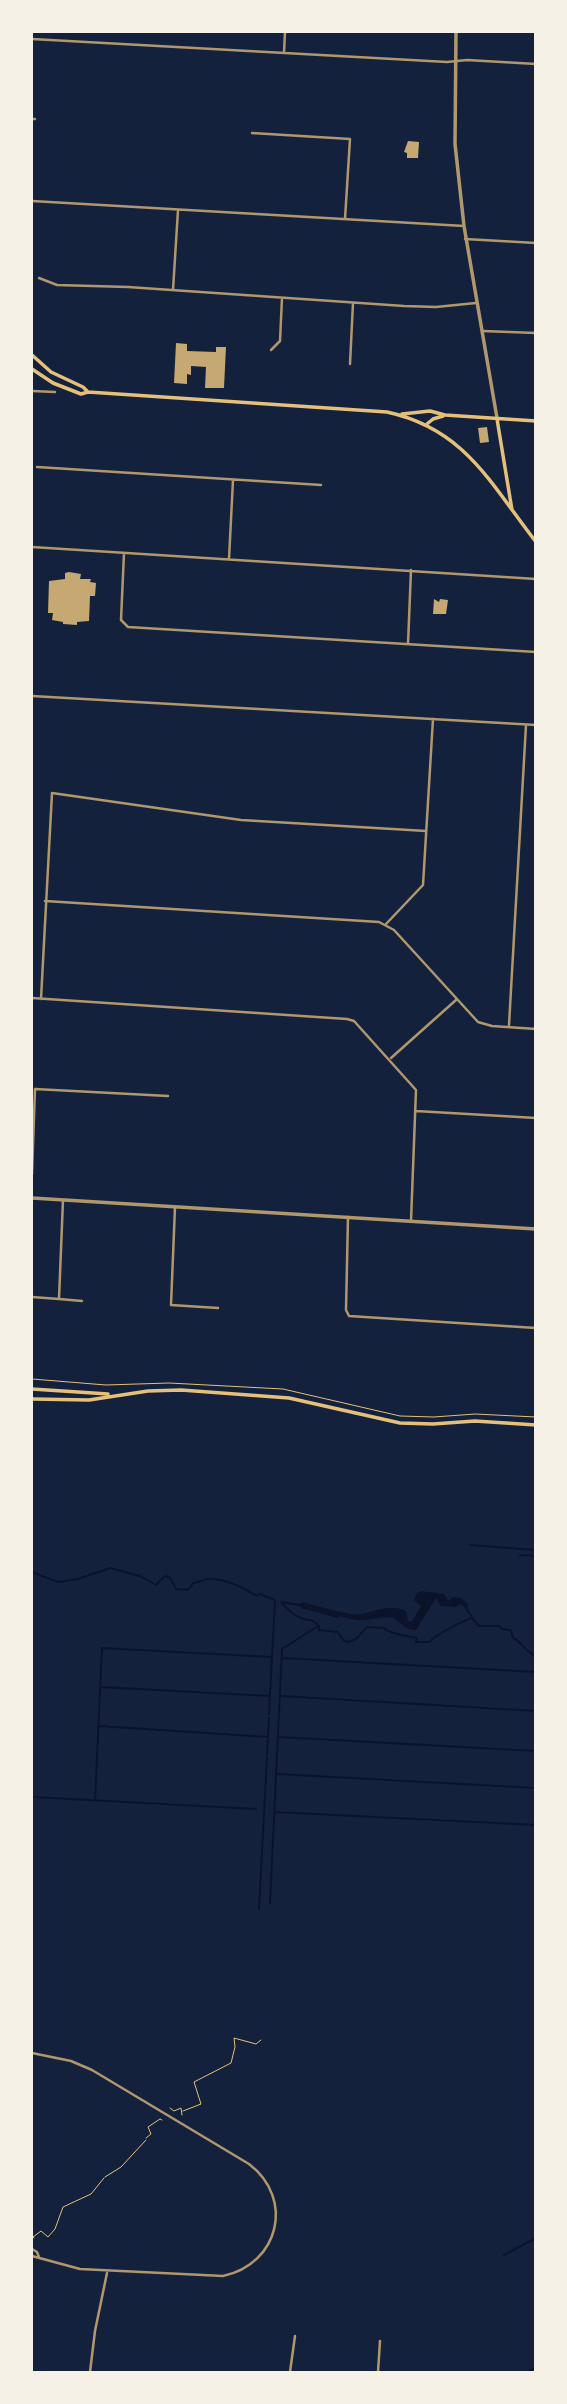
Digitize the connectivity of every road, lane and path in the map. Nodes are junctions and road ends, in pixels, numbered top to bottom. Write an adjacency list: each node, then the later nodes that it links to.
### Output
1 (285, 32): 4 (street)
2 (456, 32): 5 (street)
3 (32, 39): 4 (street)
4 (284, 53): 5 (street)
5 (456, 61): 6 (street); 11 (street)
6 (536, 64)
7 (252, 134): 10 (street)
8 (32, 201): 9 (street)
9 (178, 209): 10 (street); 15 (street)
10 (345, 219): 11 (street)
11 (464, 226): 12 (street)
12 (465, 239): 13 (street); 18 (street)
13 (536, 243)
14 (39, 278): 15 (street)
15 (173, 290): 16 (street)
16 (282, 298): 17 (street); 21 (street)
17 (353, 303): 18 (street); 23 (street)
18 (476, 303): 19 (street)
19 (481, 331): 20 (street); 30 (street)
20 (536, 333)
21 (271, 350)
22 (32, 355): 26 (main road)
23 (351, 364)
24 (32, 369): 26 (main road)
25 (32, 391): 27 (street)
26 (88, 392): 28 (main road)
27 (55, 393)
28 (398, 415): 29 (main road); 32 (main road)
29 (445, 415): 30 (main road); 32 (main road)
30 (497, 419): 31 (main road); 36 (main road)
31 (536, 421)
32 (427, 424): 36 (main road)
33 (37, 467): 34 (street)
34 (233, 480): 35 (street); 40 (street)
35 (321, 485)
36 (512, 511): 37 (main road)
37 (536, 542)
38 (32, 547): 39 (street)
39 (124, 553): 40 (street); 43 (street)
40 (229, 559): 41 (street)
41 (411, 570): 42 (street); 43 (street)
42 (536, 579)
43 (408, 645): 44 (street)
44 (536, 652)
45 (32, 696): 46 (street)
46 (433, 719): 47 (street); 49 (street)
47 (526, 725): 48 (street); 55 (street)
48 (536, 725)
49 (426, 831): 50 (street); 51 (street)
50 (45, 901): 51 (street); 53 (street)
51 (386, 924): 54 (street)
52 (32, 998): 53 (street)
53 (41, 999): 57 (street)
54 (456, 1000): 55 (street); 57 (street)
55 (509, 1027): 56 (street)
56 (536, 1029)
57 (390, 1059): 59 (street)
58 (168, 1096): 61 (street)
59 (416, 1111): 60 (street); 66 (street)
60 (536, 1118)
61 (32, 1174)
62 (32, 1198): 63 (street)
63 (63, 1200): 64 (street); 69 (street)
64 (175, 1207): 65 (street); 71 (street)
65 (348, 1217): 66 (street); 72 (street)
66 (411, 1221): 67 (street)
67 (536, 1229)
68 (32, 1297): 69 (street)
69 (59, 1299): 70 (street)
70 (82, 1301)
71 (218, 1308)
72 (536, 1328)
73 (32, 1389): 74 (main road)
74 (113, 1395): 75 (main road); 76 (main road)
75 (32, 1399)
76 (536, 1425)
77 (261, 2040): 80 (path)
78 (32, 2053): 87 (street)
79 (170, 2108): 80 (path)
80 (183, 2111): 81 (path)
81 (182, 2115)
82 (162, 2120): 83 (path)
83 (33, 2237)
84 (32, 2249): 86 (street)
85 (32, 2256): 86 (street)
86 (39, 2257): 87 (street)
87 (107, 2272): 90 (street)
88 (295, 2336): 91 (street)
89 (380, 2342): 92 (street)
90 (90, 2372)
91 (290, 2372)
92 (378, 2372)

